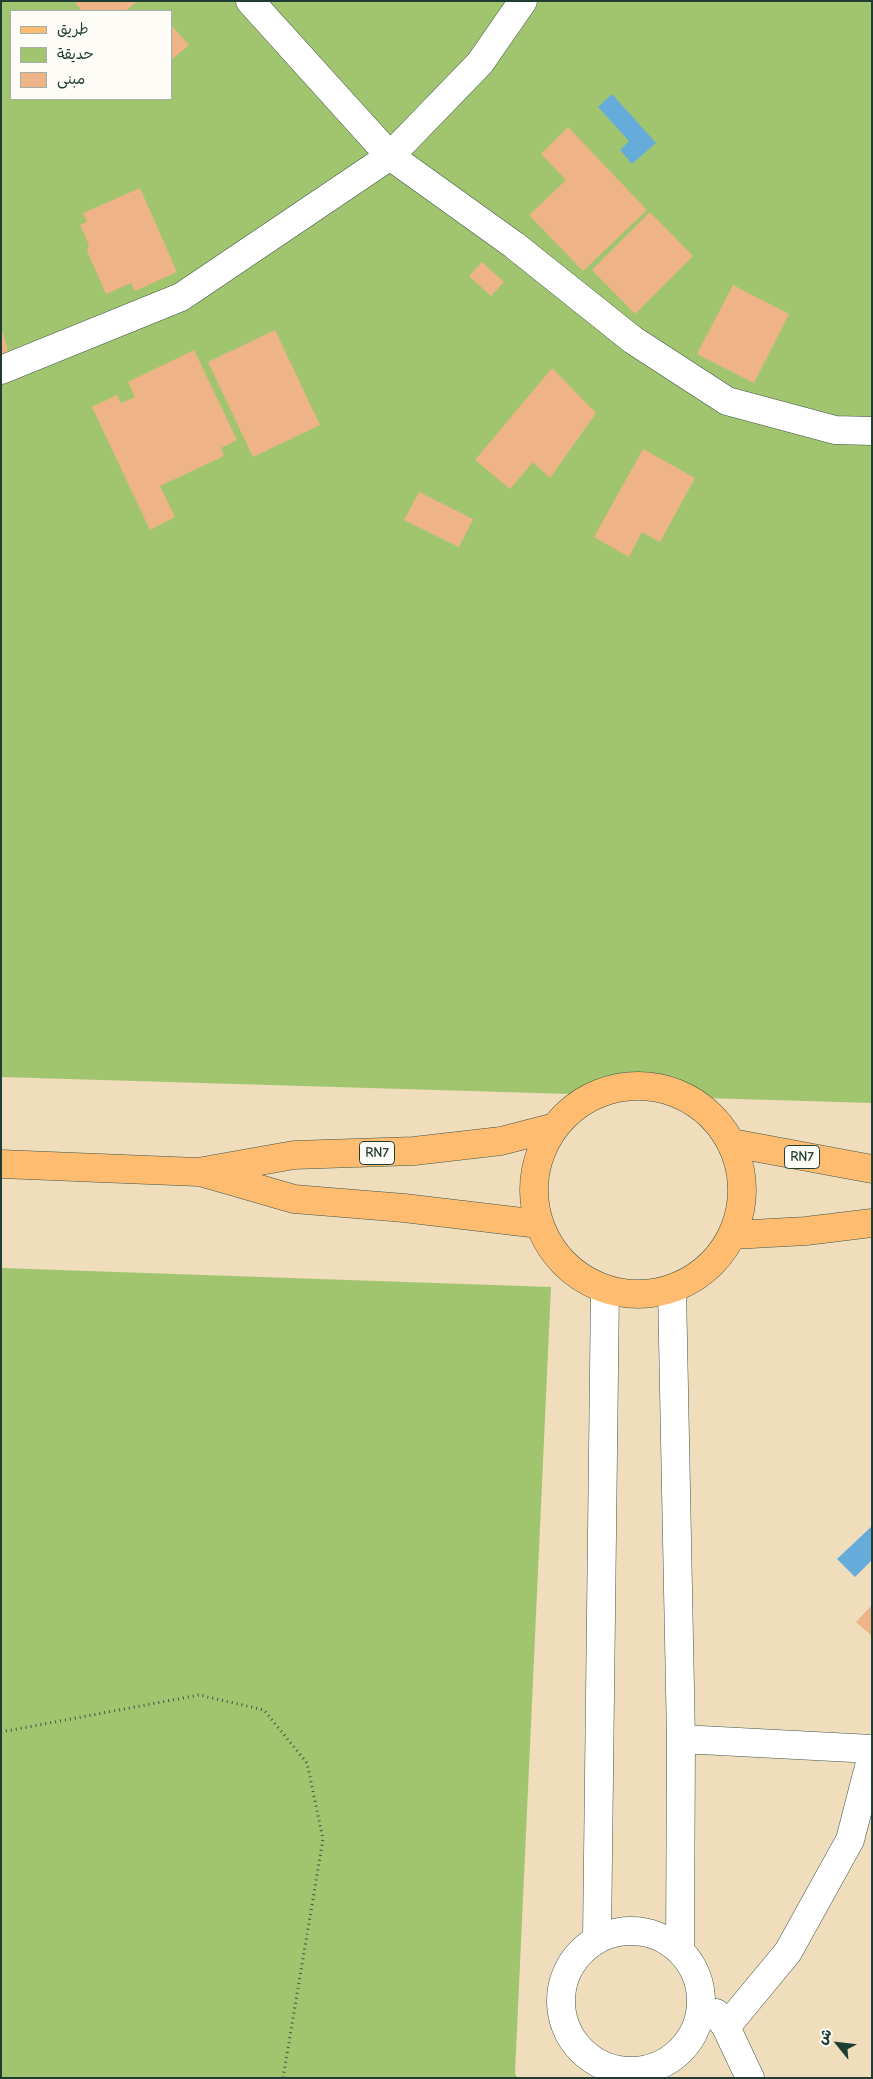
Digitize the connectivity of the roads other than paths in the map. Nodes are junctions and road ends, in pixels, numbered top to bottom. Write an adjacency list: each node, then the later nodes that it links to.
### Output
1 (250, 1): 3 (street)
2 (523, 1): 3 (street)
3 (390, 156): 4 (street); 5 (street)
4 (1, 370)
5 (872, 431)
6 (555, 1127): 7 (main road, RN7); 10 (main road, RN7); 12 (main road, RN7)
7 (732, 1143): 9 (main road, RN7); 13 (main road, RN7)
8 (1, 1164): 10 (main road, RN7)
9 (872, 1169)
10 (198, 1172): 12 (main road, RN7)
11 (872, 1223): 13 (main road)
12 (539, 1224): 15 (main road, RN7)
13 (733, 1235): 14 (main road, RN7)
14 (672, 1289): 15 (main road, RN7); 16 (street)
15 (605, 1290): 19 (street)
16 (681, 1739): 17 (street); 20 (street)
17 (872, 1749)
18 (872, 1755): 22 (street)
19 (597, 1938): 20 (street); 23 (street)
20 (680, 1950): 21 (street)
21 (701, 1990): 22 (street); 23 (street)
22 (726, 2027): 24 (street)
23 (654, 2073)
24 (750, 2078)

